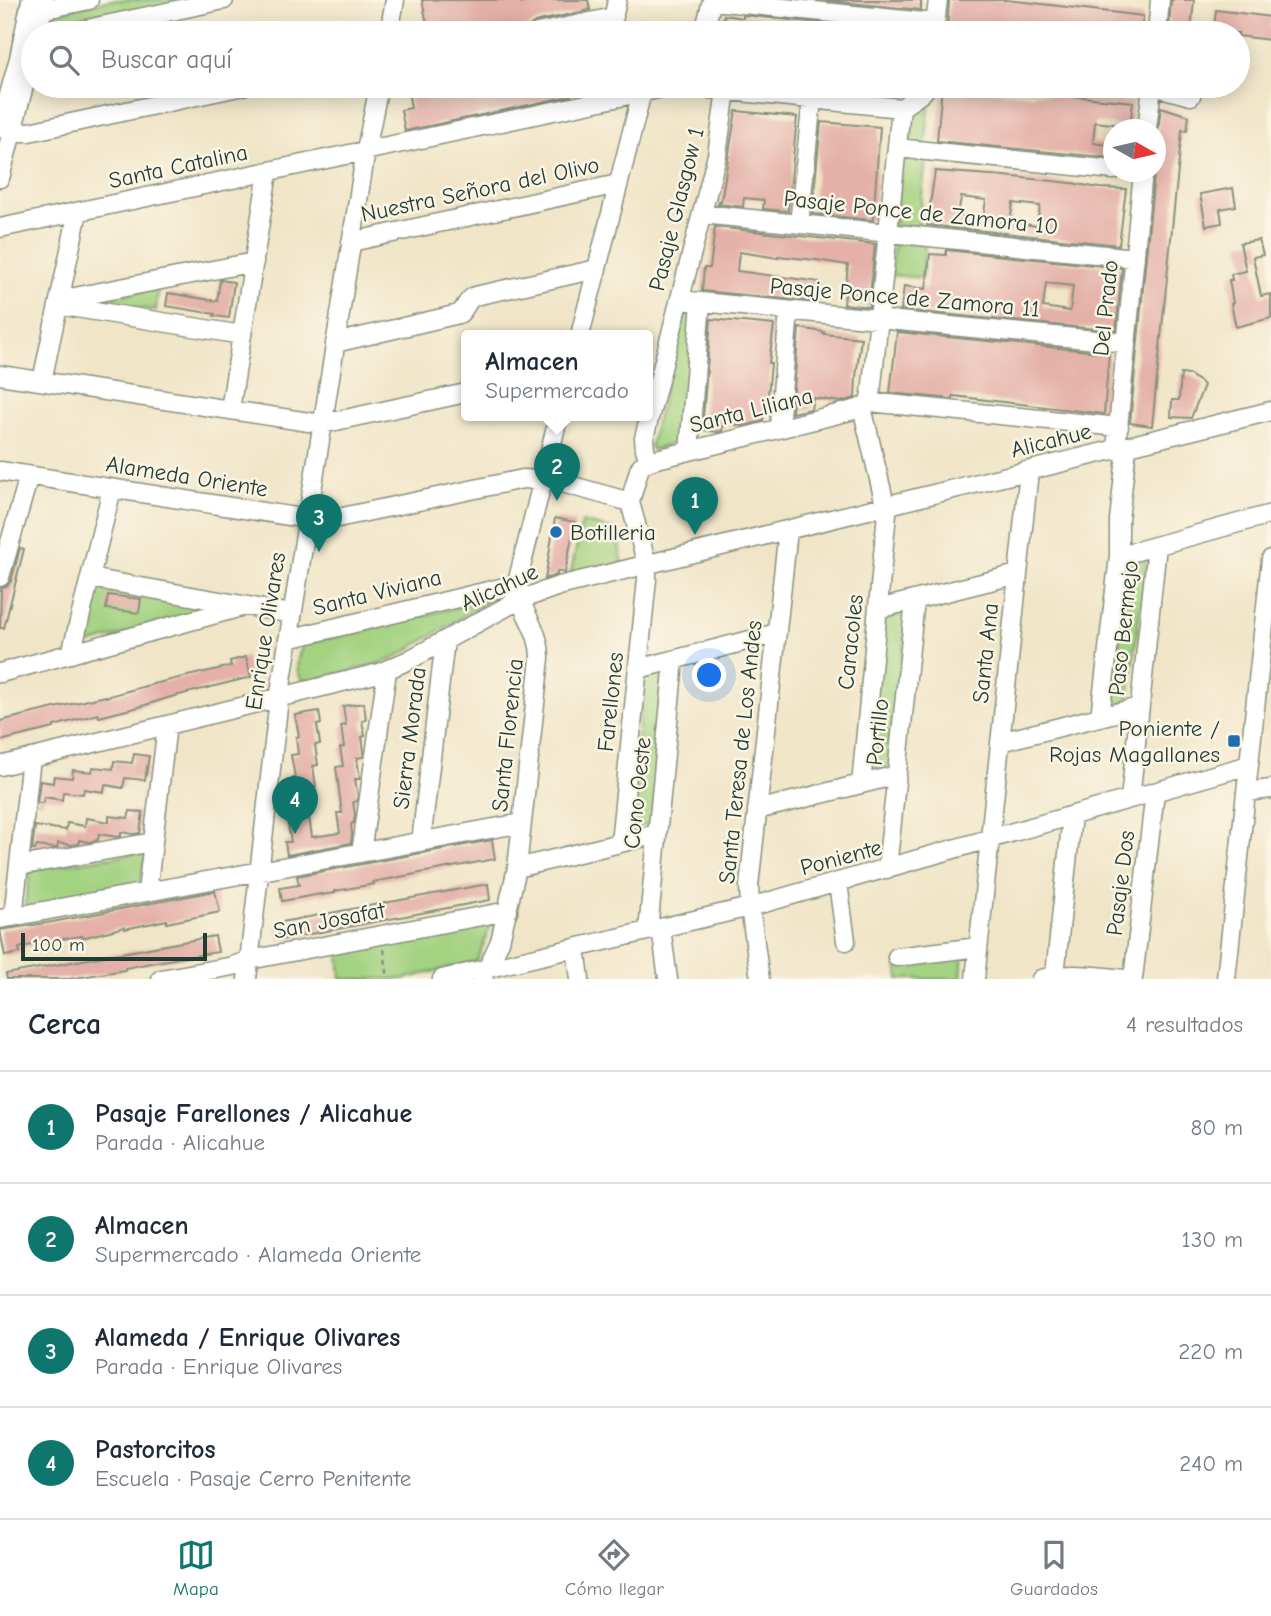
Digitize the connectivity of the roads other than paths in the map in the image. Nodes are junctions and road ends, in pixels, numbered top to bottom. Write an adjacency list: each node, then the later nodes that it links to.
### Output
1 (89, 0): 7 (street)
2 (224, 0): 11 (street)
3 (395, 0): 12 (street)
4 (712, 0): 14 (street); 15 (street)
5 (937, 0): 16 (street)
6 (1160, 0): 17 (street)
7 (39, 3): 9 (street); 10 (street)
8 (614, 17): 13 (street)
9 (35, 21)
10 (38, 21)
11 (125, 21)
12 (391, 21)
13 (595, 21)
14 (707, 21)
15 (879, 21)
16 (936, 21)
17 (1158, 21)
18 (0, 55): 19 (street)
19 (21, 56)
20 (21, 77): 32 (street)
21 (187, 98): 32 (street)
22 (377, 98): 34 (street, Enrique Olivares)
23 (581, 98): 34 (street, Santa Catalina)
24 (640, 98): 39 (street)
25 (725, 98): 41 (street, Pasaje Glasgow 1)
26 (802, 98): 29 (street, Santa Catalina)
27 (915, 98): 30 (street)
28 (1151, 98): 31 (street)
29 (811, 99): 30 (street, Santa Catalina); 42 (street)
30 (901, 108): 33 (street)
31 (1148, 119)
32 (4, 129): 37 (street)
33 (897, 148): 35 (street); 44 (street)
34 (366, 150): 36 (street, Santa Catalina); 45 (street, Enrique Olivares)
35 (1103, 169)
36 (268, 172): 40 (street, Santa Catalina); 47 (street)
37 (0, 178)
38 (1137, 182): 46 (street, Del Prado)
39 (618, 184): 45 (street, Nuestra Señora del Olivo); 48 (street)
40 (78, 212): 43 (street, Santa Catalina); 52 (street)
41 (702, 214): 42 (street, Pasaje Ponce de Zamora 10); 49 (street, Pasaje Glasgow 1)
42 (799, 224): 44 (street, Pasaje Ponce de Zamora 10)
43 (0, 228)
44 (888, 233): 46 (street, Pasaje Ponce de Zamora 10); 54 (street)
45 (351, 242): 58 (street, Enrique Olivares)
46 (1135, 258): 57 (street, Del Prado)
47 (254, 262): 50 (street); 56 (street)
48 (597, 269): 55 (street); 58 (street)
49 (680, 300): 51 (street, Pasaje Ponce de Zamora 11); 63 (street, Pasaje Glasgow 1)
50 (79, 302): 52 (street); 56 (street)
51 (701, 302): 53 (street, Pasaje Ponce de Zamora 11); 72 (street)
52 (59, 303): 60 (street)
53 (789, 311): 54 (street, Pasaje Ponce de Zamora 11); 70 (street)
54 (879, 319): 57 (street, Pasaje Ponce de Zamora 11); 62 (street)
55 (581, 330)
56 (242, 335): 64 (street)
57 (1127, 342): 69 (street, Del Prado)
58 (335, 343): 68 (street, Enrique Olivares)
59 (0, 375): 60 (street)
60 (42, 381): 64 (street)
61 (461, 394): 68 (street)
62 (865, 405): 69 (street); 70 (street, Santa Liliana); 80 (street, Caracoles)
63 (653, 406)
64 (230, 410): 68 (street)
65 (1271, 411): 71 (street, Alicahue)
66 (558, 421): 77 (street)
67 (649, 421): 73 (street, Pasaje Glasgow 1)
68 (323, 424): 82 (street, Enrique Olivares)
69 (1119, 427): 71 (street, Del Prado)
70 (779, 429): 72 (street, Santa Liliana)
71 (1121, 448): 75 (street, Alicahue); 85 (street, Del Prado)
72 (689, 451): 73 (street, Santa Liliana)
73 (649, 461): 79 (street)
74 (0, 471): 76 (street, Alameda Oriente)
75 (1029, 471): 80 (street, Alicahue); 88 (street, Santa Ana)
76 (29, 475): 78 (street, Alameda Oriente); 89 (street)
77 (543, 479): 79 (street, Alameda Oriente); 82 (street, Alameda Oriente); 92 (street)
78 (112, 489): 82 (street, Alameda Oriente); 90 (street)
79 (631, 502): 87 (street)
80 (886, 506): 83 (street, Alicahue); 95 (street, Caracoles)
81 (1271, 514): 84 (street)
82 (307, 520): 96 (street, Enrique Olivares)
83 (788, 530): 87 (street, Alicahue); 97 (street, Santa Teresa de Los Andes)
84 (1157, 546): 85 (street); 106 (street, Paso Bermejo)
85 (1119, 555): 107 (street, Del Prado)
86 (1271, 559): 91 (street)
87 (647, 565): 92 (street, Alicahue); 102 (street, Farellones)
88 (1018, 574): 93 (street); 109 (street, Santa Ana)
89 (0, 577)
90 (90, 578): 94 (street); 100 (street)
91 (1270, 585): 111 (street)
92 (518, 592): 98 (street, Santa Viviana); 99 (street, Alicahue); 121 (street, Santa Florencia)
93 (915, 600): 95 (street); 113 (street, Portillo)
94 (244, 606): 96 (street); 100 (street)
95 (878, 609): 114 (street, Caracoles)
96 (292, 614): 98 (street, Enrique Olivares)
97 (776, 634): 101 (street); 119 (street, Santa Teresa de Los Andes)
98 (288, 639): 105 (street, Enrique Olivares)
99 (445, 640): 103 (street, Alicahue); 125 (street, Sierra Morada)
100 (71, 654): 104 (street)
101 (674, 660): 102 (street); 122 (street, Cono Oeste)
102 (638, 669): 126 (street, Farellones)
103 (387, 671): 105 (street, Alicahue); 127 (street)
104 (0, 673)
105 (279, 699): 108 (street, Alicahue); 131 (street, Enrique Olivares)
106 (1139, 707): 107 (street); 118 (street, Paso Bermejo)
107 (1100, 717): 109 (street)
108 (167, 725): 110 (street, Alicahue); 124 (street)
109 (1000, 742): 123 (street, Santa Ana)
110 (31, 758): 112 (street, Alicahue); 128 (street)
111 (1249, 765): 116 (street, Poniente); 117 (street)
112 (0, 766)
113 (897, 775): 114 (street); 130 (street, Portillo)
114 (861, 784): 119 (street)
115 (1271, 789): 117 (street)
116 (1155, 792): 118 (street, Poniente); 153 (street, Pasaje Dos)
117 (1246, 792): 154 (street)
118 (1130, 799): 120 (street, Poniente)
119 (757, 810): 134 (street, Santa Teresa de Los Andes)
120 (1072, 816): 123 (street, Poniente); 144 (street)
121 (522, 823): 125 (street); 129 (street, Santa Florencia)
122 (657, 834): 126 (street); 137 (street, Cono Oeste)
123 (989, 840): 130 (street, Poniente); 139 (street, Santa Ana)
124 (153, 842): 128 (street); 133 (street)
125 (421, 842): 127 (street)
126 (620, 843): 129 (street)
127 (361, 853): 131 (street)
128 (19, 866): 136 (street)
129 (517, 868): 135 (street, Santa Florencia)
130 (887, 869): 132 (street, Poniente)
131 (258, 872): 133 (street); 142 (street, Enrique Olivares)
132 (838, 883): 134 (street, Poniente); 138 (street)
133 (147, 892): 136 (street)
134 (750, 907): 137 (street, Poniente); 150 (street, Santa Teresa de Los Andes)
135 (508, 911): 142 (street, San Josafat); 143 (street, Santa Florencia)
136 (7, 918)
137 (654, 929): 140 (street, Poniente); 149 (street, Cono Oeste)
138 (846, 941)
139 (978, 947): 141 (street); 151 (street, Santa Ana)
140 (576, 948): 143 (street, Poniente); 148 (street)
141 (897, 957)
142 (249, 960): 145 (street, San Josafat); 146 (street, Enrique Olivares)
143 (485, 973): 147 (street, Poniente)
144 (1048, 977): 152 (street)
145 (161, 979)
146 (247, 979)
147 (442, 979)
148 (580, 979)
149 (668, 979)
150 (760, 979)
151 (975, 979)
152 (1126, 979)
153 (1133, 979)
154 (1226, 979)

